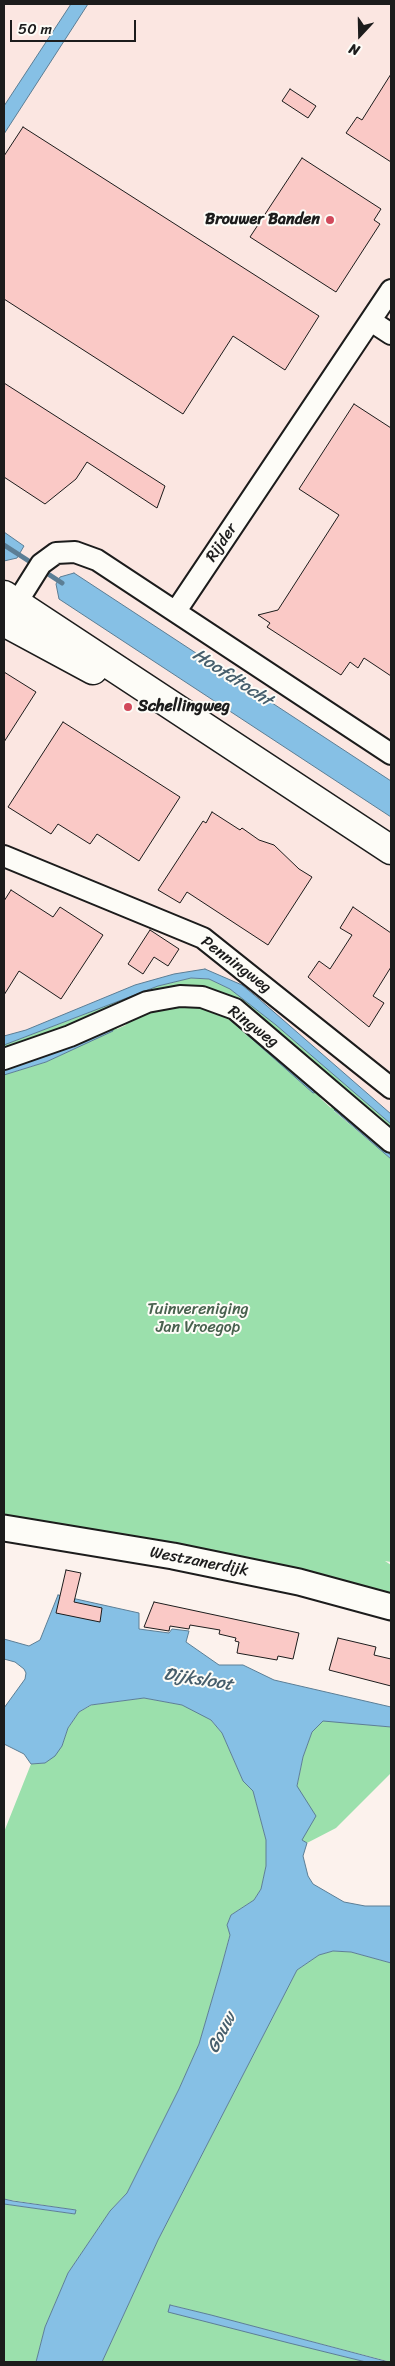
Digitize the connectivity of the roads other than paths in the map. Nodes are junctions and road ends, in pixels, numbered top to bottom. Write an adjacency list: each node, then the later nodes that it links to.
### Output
1 (391, 290): 2 (street, Rijder)
2 (371, 321): 3 (street); 5 (street, Rijder)
3 (391, 334)
4 (7, 610): 5 (street); 7 (main road)
5 (176, 611): 6 (street)
6 (391, 754)
7 (391, 850)
8 (4, 856): 10 (street, Penningweg)
9 (4, 1059): 11 (street, Ringweg)
10 (391, 1088)
11 (391, 1142)
12 (4, 1528): 13 (street, Westzanerdijk)
13 (391, 1607)

